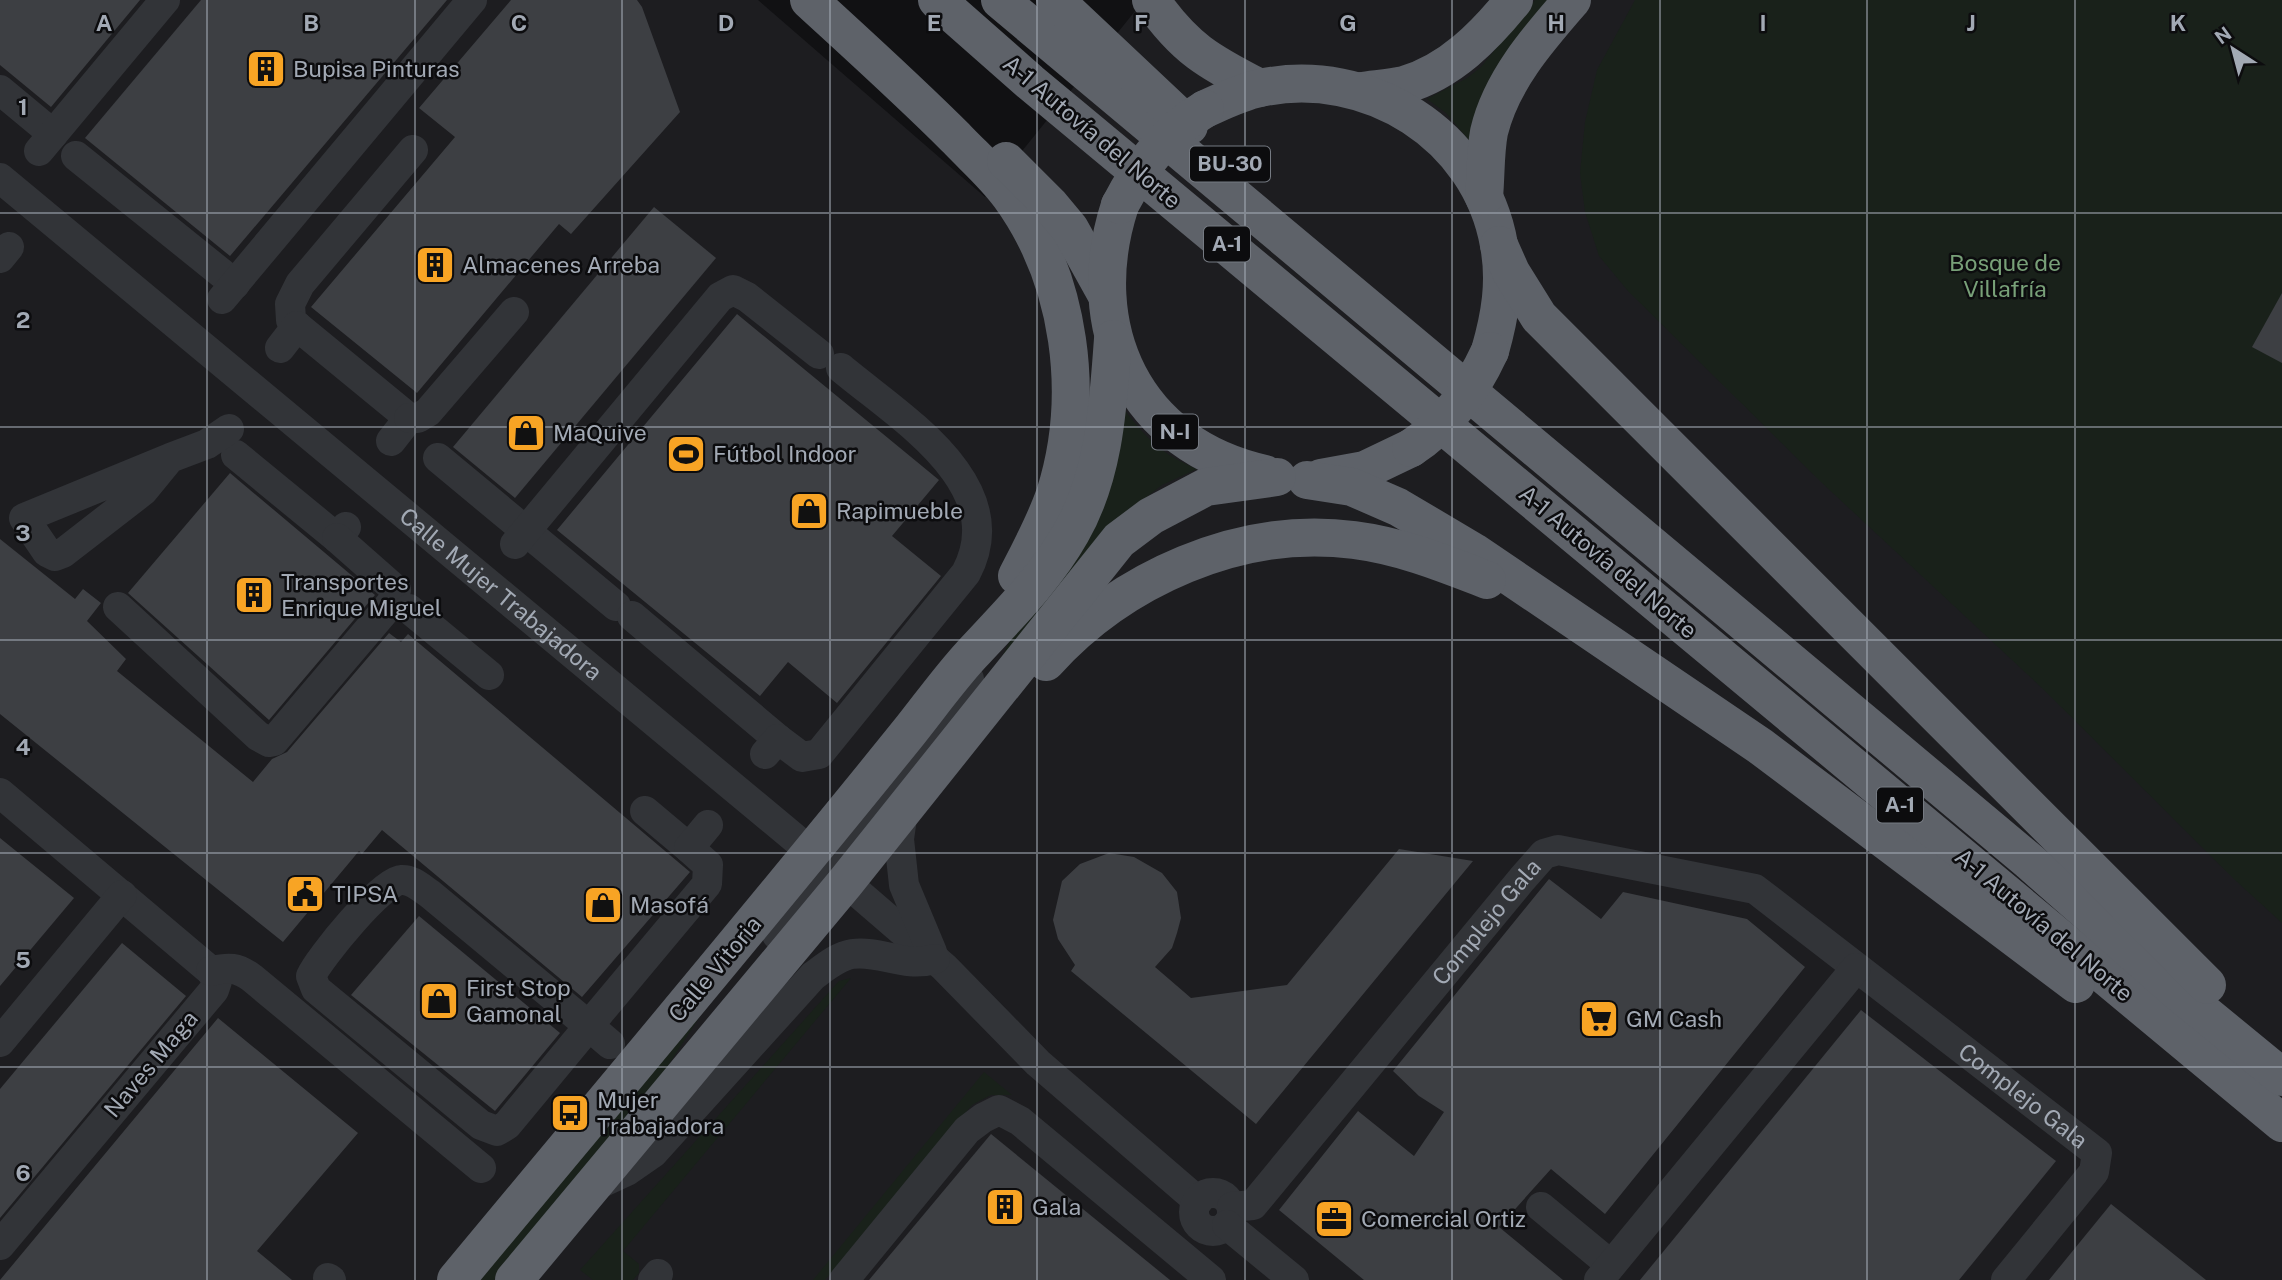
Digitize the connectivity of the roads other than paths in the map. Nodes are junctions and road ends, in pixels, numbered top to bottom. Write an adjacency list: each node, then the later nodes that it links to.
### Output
1 (165, 0): 11 (street)
2 (472, 0): 14 (street)
3 (809, 0): 18 (highway); 29 (highway)
4 (937, 0): 46 (highway, A-1 Autovía del Norte / A-1)
5 (1000, 0): 20 (highway, A-1 Autovía del Norte / A-1)
6 (1055, 0): 20 (highway, BU-30)
7 (1151, 0): 10 (highway)
8 (1514, 0): 12 (highway, N-I)
9 (1572, 0): 16 (highway, N-I)
10 (1260, 88): 12 (highway, N-I); 18 (highway, N-I, bridge)
11 (0, 90)
12 (1361, 91): 16 (highway, N-I)
13 (413, 150): 19 (street)
14 (76, 156)
15 (0, 178): 35 (street, Calle Mujer Trabajadora)
16 (1484, 197): 17 (highway, N-I)
17 (1499, 246): 24 (highway, N-I, bridge); 43 (highway)
18 (1105, 292): 21 (highway, N-I)
19 (514, 312)
20 (1400, 333): 45 (highway, A-1 Autovía del Norte / A-1)
21 (1113, 339): 24 (highway, N-I); 29 (highway, Calle Vitoria)
22 (170, 458): 25 (street); 25 (street); 27 (street)
23 (438, 458): 26 (street)
24 (1292, 478): 31 (highway); 33 (highway, Calle Vitoria)
25 (12, 515)
26 (521, 538): 26 (street)
27 (118, 607)
28 (409, 609): 30 (street)
29 (971, 655): 35 (highway, Calle Vitoria); 36 (street)
30 (490, 674)
31 (1760, 746): 33 (highway); 47 (highway)
32 (0, 793): 37 (street)
33 (907, 805): 36 (highway, Calle Vitoria); 38 (street)
34 (645, 811): 41 (street)
35 (811, 853): 36 (street, Calle Mujer Trabajadora); 44 (street); 54 (highway, Calle Vitoria)
36 (845, 883): 38 (street, Calle Mujer Trabajadora); 44 (highway, Calle Vitoria)
37 (122, 895): 40 (street); 42 (street)
38 (935, 959): 49 (street); 51 (street, Calle Mujer Trabajadora)
39 (1856, 968): 51 (street, Complejo Gala); 53 (street); 59 (street, Complejo Gala)
40 (211, 971): 48 (street); 52 (street, Naves Maga)
41 (599, 1035): 41 (street)
42 (0, 1042)
43 (2282, 1057)
44 (698, 1061): 49 (highway, Calle Vitoria)
45 (2282, 1077)
46 (2282, 1123)
47 (2282, 1147)
48 (481, 1168)
49 (592, 1187): 55 (highway, Calle Vitoria)
50 (1541, 1207): 53 (street)
51 (1229, 1216): 58 (street)
52 (0, 1245)
53 (1605, 1273)
54 (456, 1280)
55 (514, 1280)
56 (844, 1280): 57 (street)
57 (1211, 1280)
58 (1294, 1280)
59 (2006, 1280)

